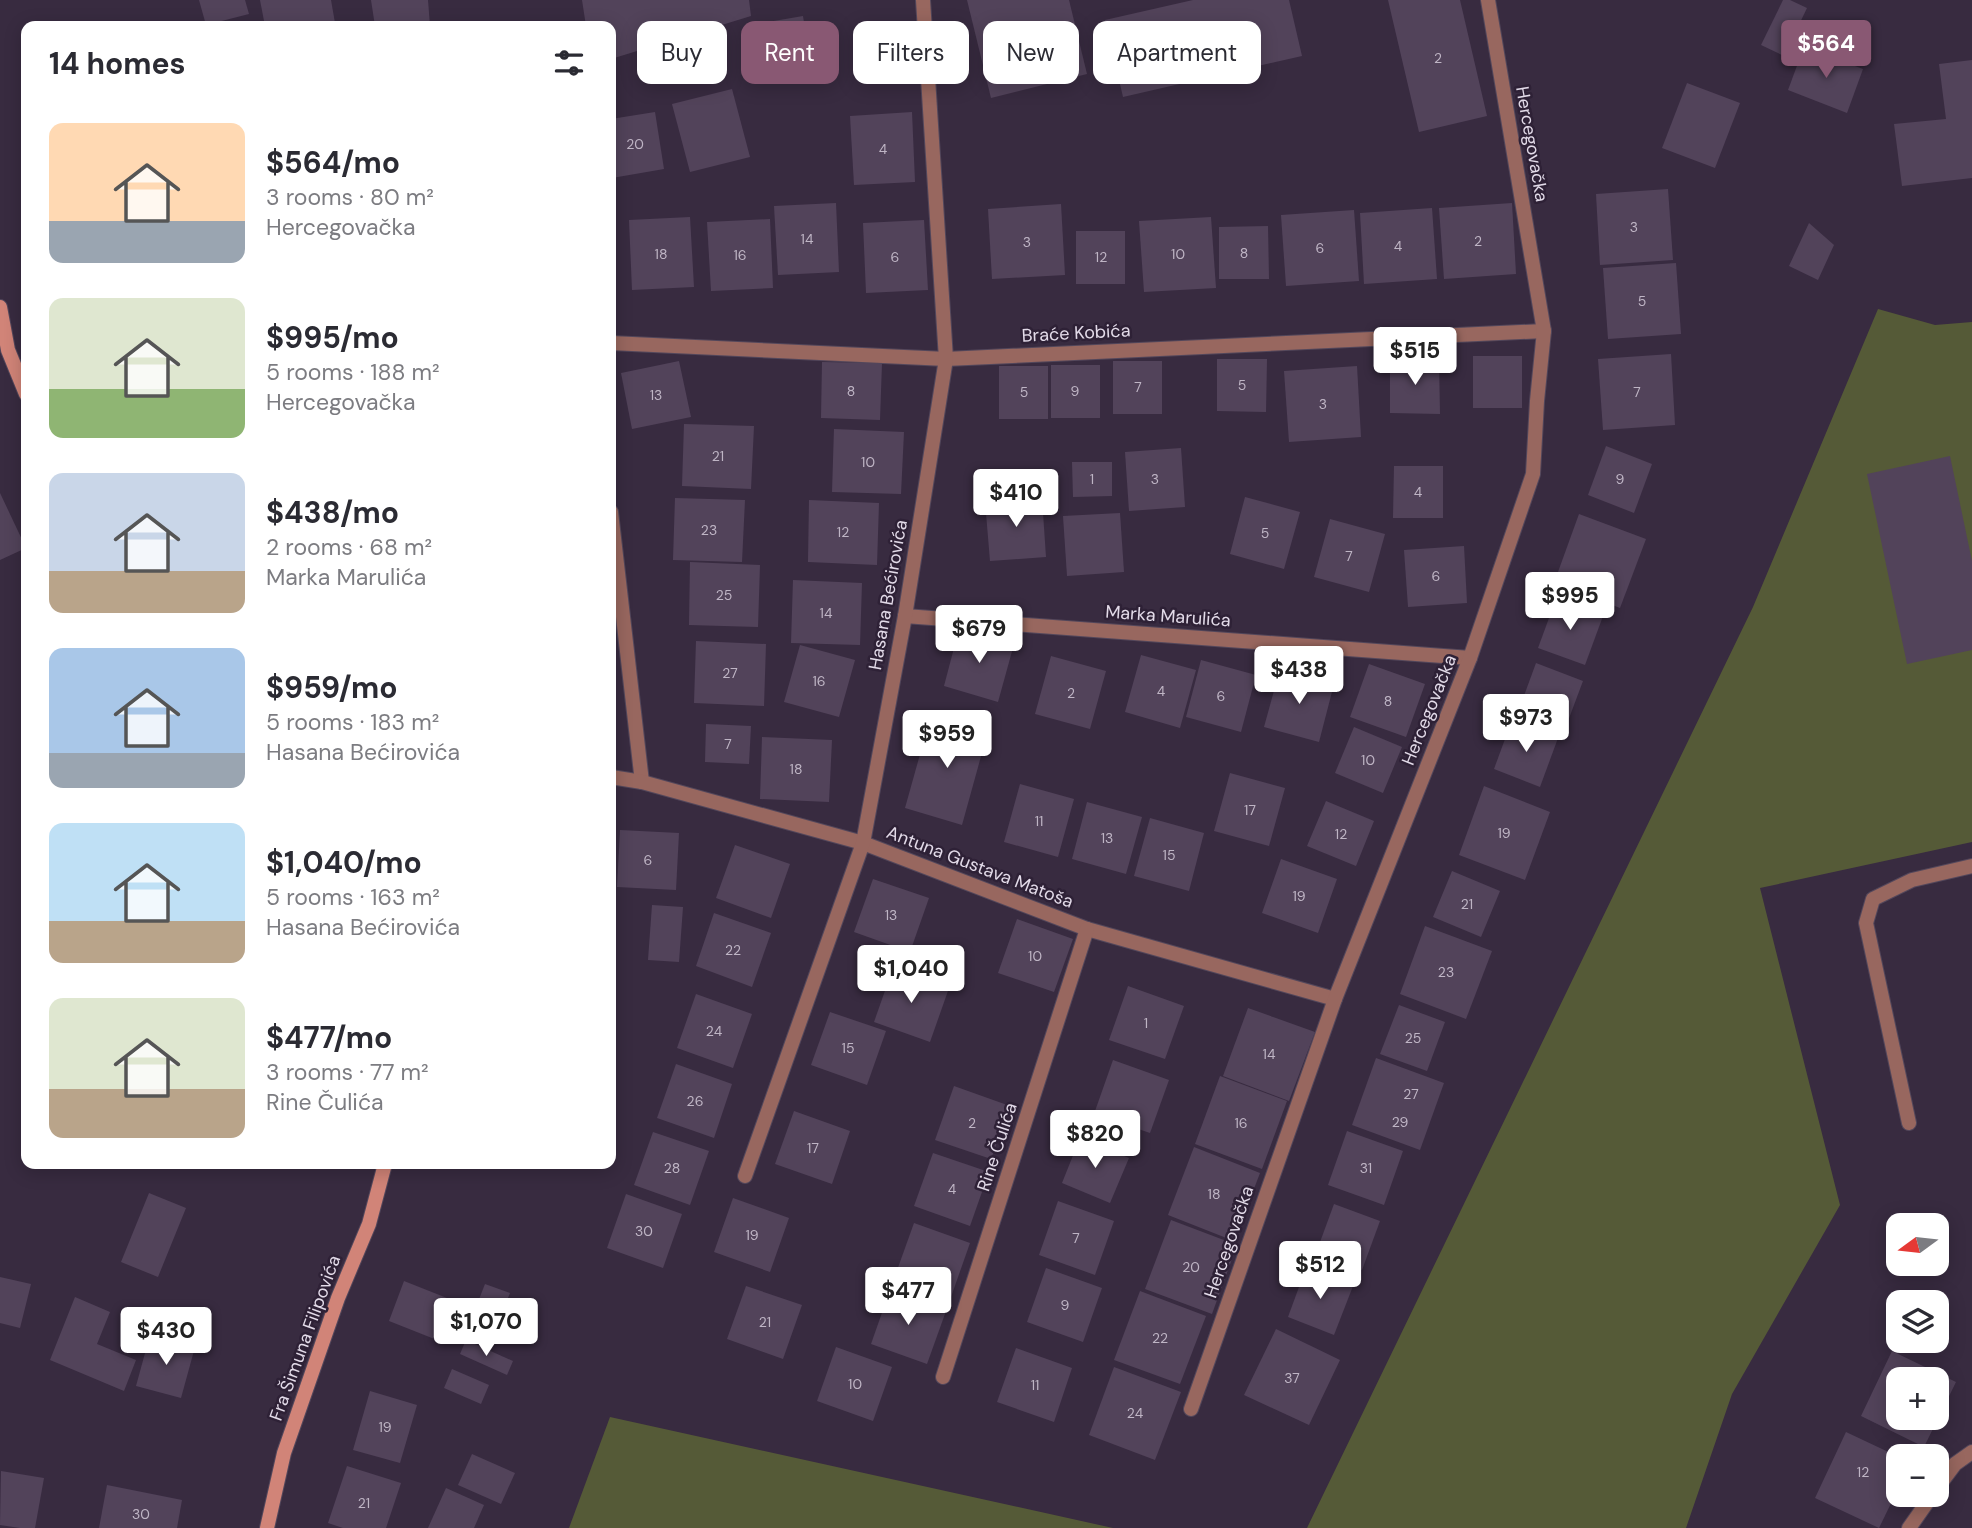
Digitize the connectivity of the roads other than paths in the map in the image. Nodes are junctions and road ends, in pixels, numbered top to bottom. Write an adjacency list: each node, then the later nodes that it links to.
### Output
1 (923, 0): 6 (street, Hasana Bećirovića)
2 (1488, 0): 4 (street, Hercegovačka)
3 (0, 307): 7 (main road)
4 (1544, 331): 6 (street, Braće Kobića); 10 (street, Hercegovačka)
5 (616, 344): 6 (street, Braće Kobića)
6 (946, 359): 9 (street, Hasana Bećirovića)
7 (21, 382)
8 (616, 556): 12 (street)
9 (905, 616): 10 (street, Marka Marulića); 13 (street, Hasana Bećirovića)
10 (1470, 659): 16 (street, Hercegovačka)
11 (616, 778): 12 (street, Antuna Gustava Matoša)
12 (642, 782): 13 (street, Antuna Gustava Matoša)
13 (863, 843): 15 (street, Antuna Gustava Matoša); 19 (street, Hasana Bećirovića)
14 (1972, 866): 17 (street)
15 (1087, 929): 16 (street, Antuna Gustava Matoša); 20 (street, Rine Čulića)
16 (1335, 999): 21 (street, Hercegovačka)
17 (1909, 1123)
18 (383, 1169): 25 (main road, Fra Šimuna Filipovića)
19 (745, 1176)
20 (943, 1377)
21 (1191, 1409)
22 (1972, 1452): 23 (street)
23 (1949, 1472)
24 (1924, 1507): 26 (street)
25 (267, 1528)
26 (1909, 1528)

